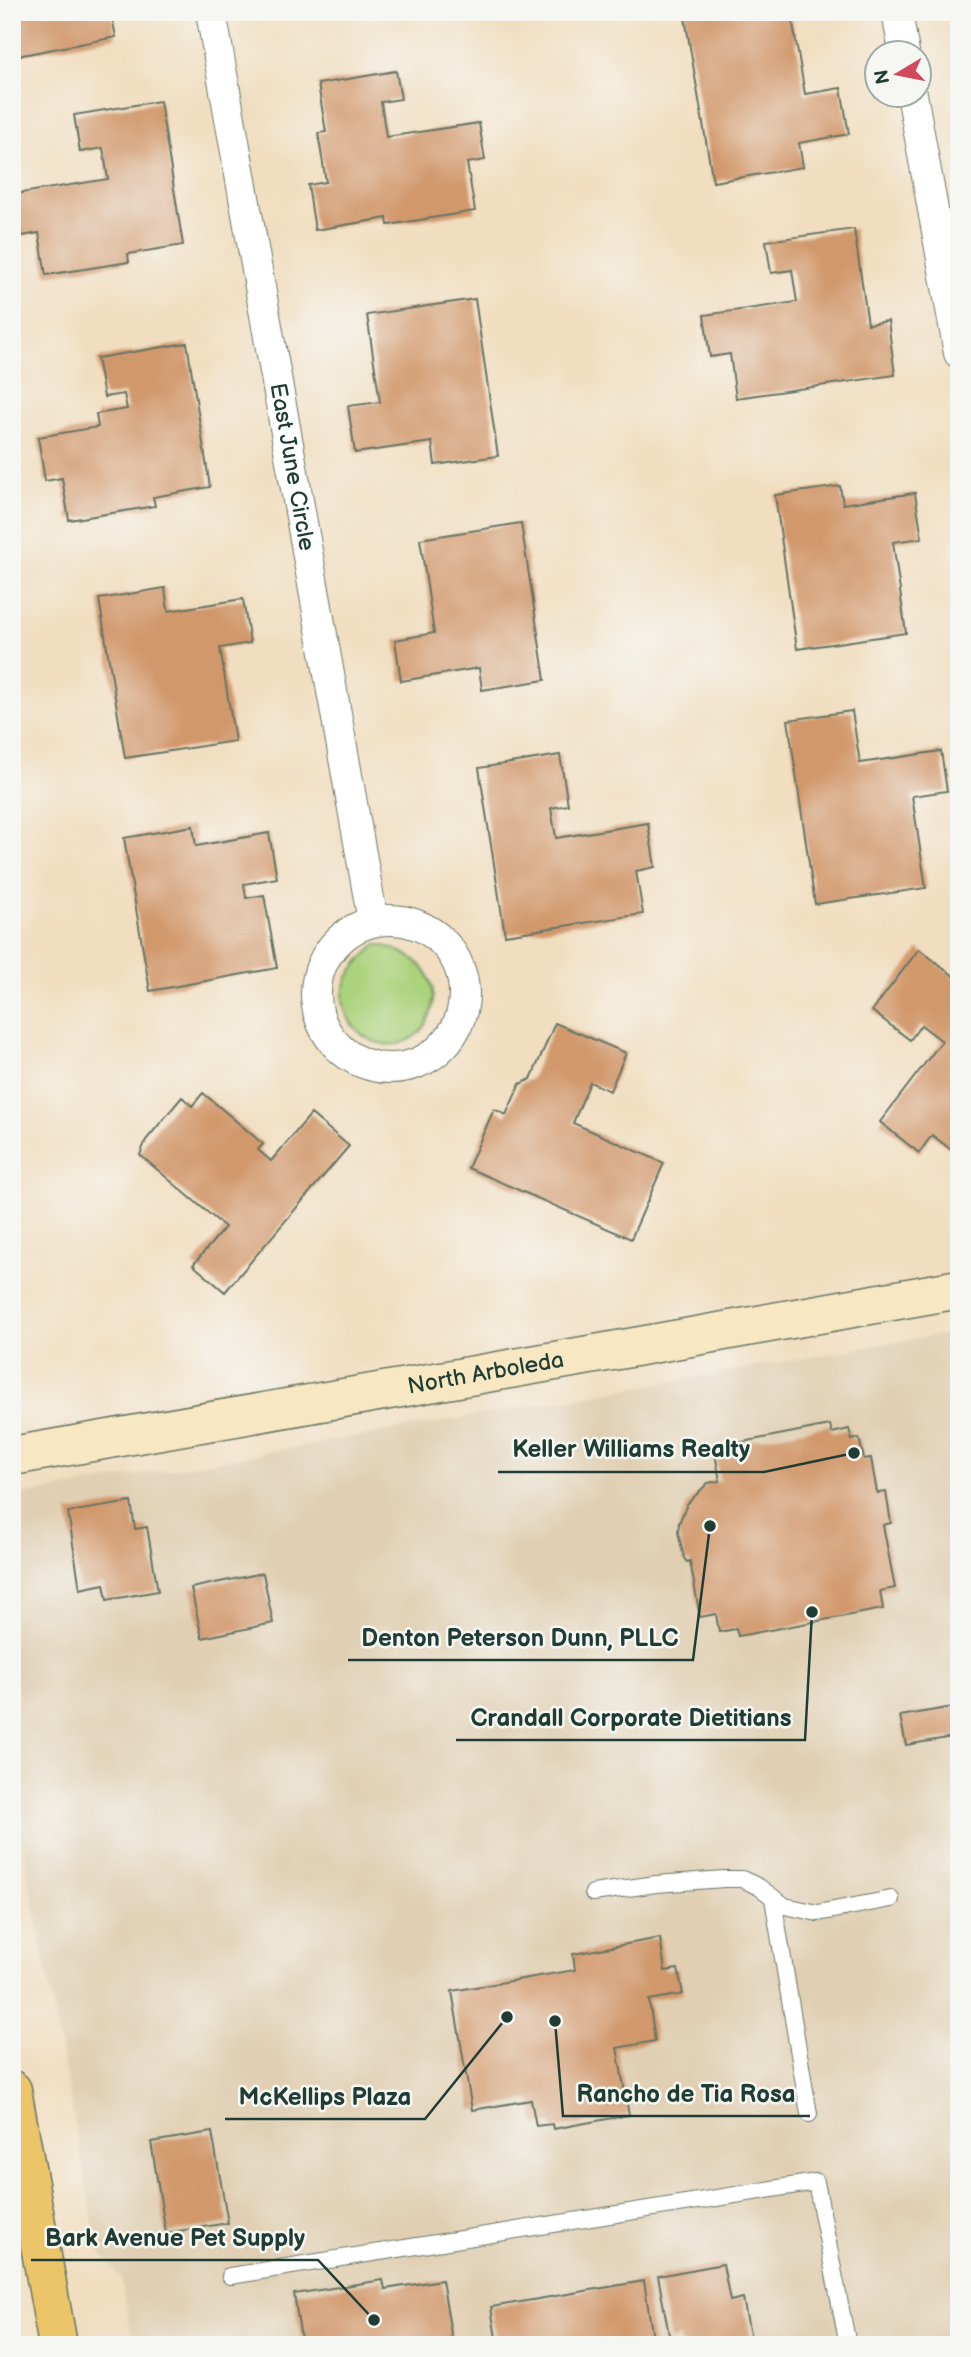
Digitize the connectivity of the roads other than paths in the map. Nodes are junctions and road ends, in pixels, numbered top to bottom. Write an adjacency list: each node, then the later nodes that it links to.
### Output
1 (211, 12): 6 (street, East June Circle)
2 (897, 12): 3 (street)
3 (902, 38)
4 (915, 108): 5 (street)
5 (959, 354)
6 (373, 921): 6 (street)
7 (959, 1289): 8 (street, North Arboleda)
8 (12, 1456)
9 (593, 1893): 10 (lane)
10 (773, 1899): 11 (lane); 13 (lane)
11 (891, 1899)
12 (12, 2090): 15 (main road)
13 (809, 2114)
14 (230, 2276): 16 (lane)
15 (58, 2345)
16 (848, 2345)

